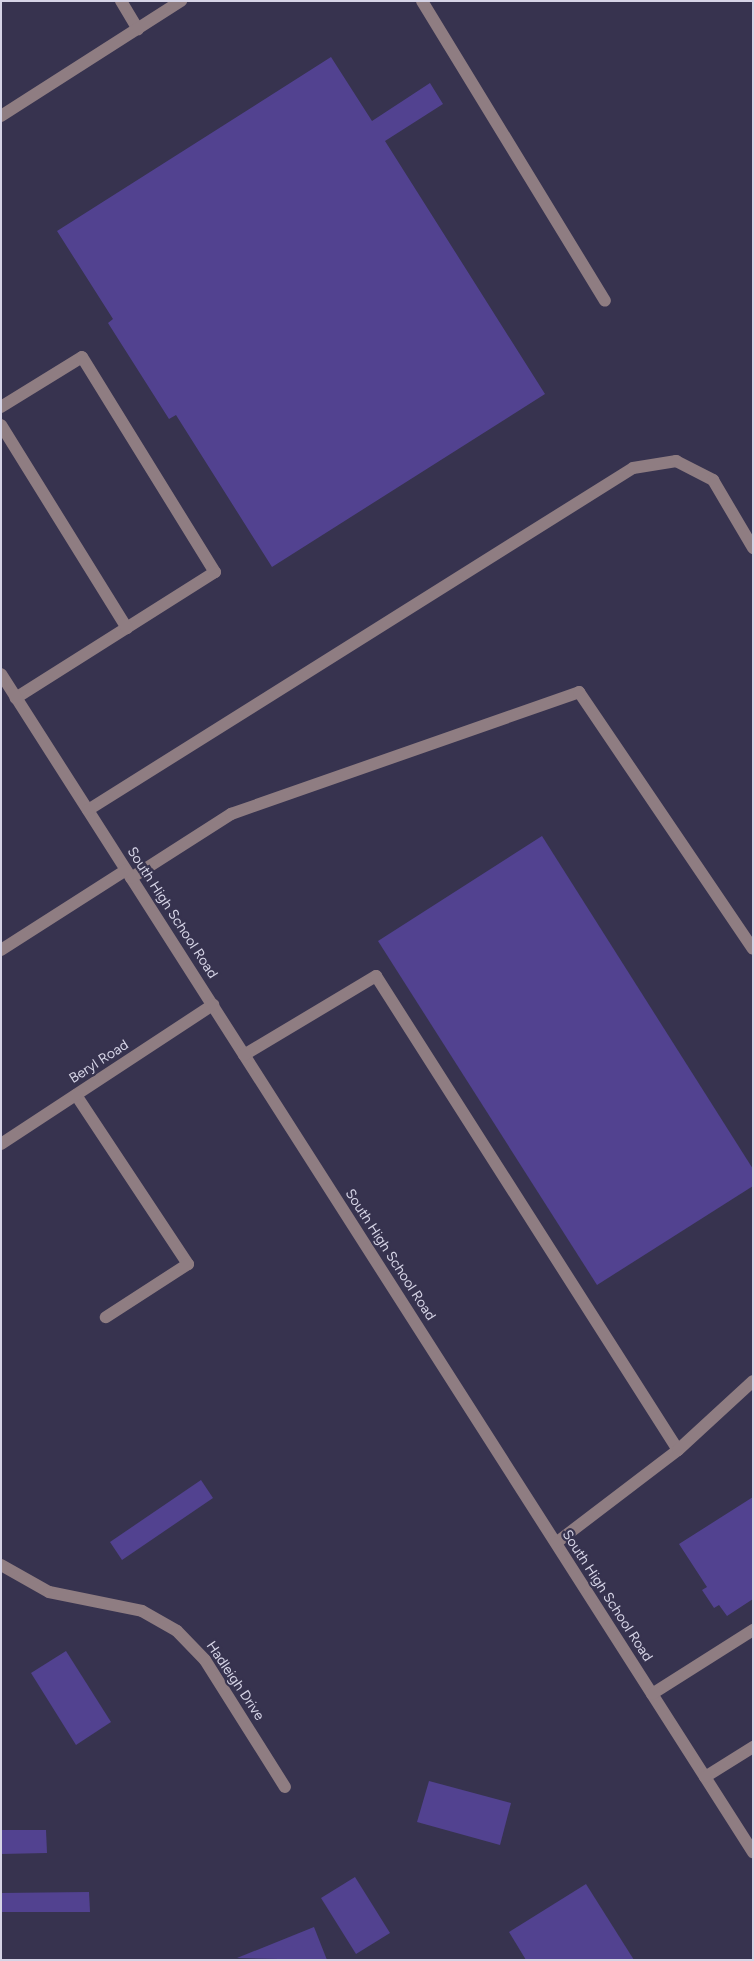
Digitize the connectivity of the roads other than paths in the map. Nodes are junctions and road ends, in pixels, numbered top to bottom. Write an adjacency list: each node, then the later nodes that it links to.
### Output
1 (121, 1): 4 (street)
2 (181, 1): 4 (street)
3 (422, 1): 6 (street)
4 (138, 29): 5 (street)
5 (1, 116)
6 (605, 301)
7 (1, 407): 10 (street)
8 (1, 425): 10 (street)
9 (753, 548): 13 (street)
10 (127, 628): 12 (street)
11 (2, 675): 12 (street, South High School Road)
12 (16, 698): 13 (street, South High School Road)
13 (88, 810): 14 (street, South High School Road)
14 (129, 874): 15 (street); 16 (street); 17 (street, South High School Road)
15 (753, 949)
16 (1, 950)
17 (213, 1005): 18 (street, South High School Road); 19 (street, Beryl Road)
18 (244, 1055): 23 (street); 24 (street, South High School Road)
19 (76, 1095): 20 (street, Beryl Road); 21 (street)
20 (1, 1144)
21 (106, 1317)
22 (753, 1381): 23 (street)
23 (678, 1450): 24 (street)
24 (556, 1543): 27 (street, South High School Road)
25 (1, 1565): 30 (street, Hadleigh Drive)
26 (753, 1630): 27 (street)
27 (652, 1694): 29 (street, South High School Road)
28 (753, 1747): 29 (street)
29 (705, 1777): 31 (street, South High School Road)
30 (285, 1787)
31 (753, 1852)

